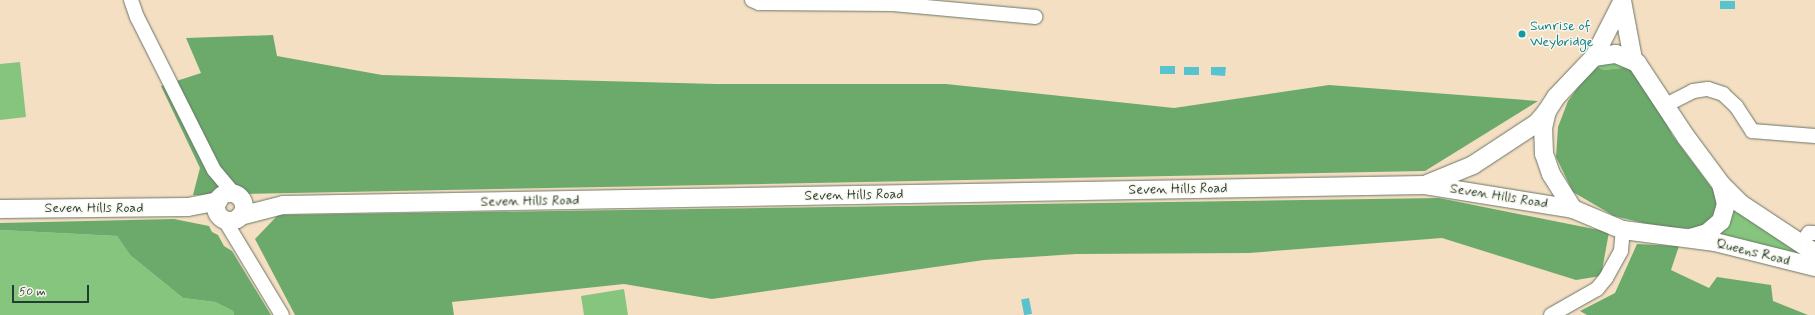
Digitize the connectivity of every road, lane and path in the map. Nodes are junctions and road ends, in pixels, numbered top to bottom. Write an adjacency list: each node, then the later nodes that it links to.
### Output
1 (131, 0): 13 (street)
2 (752, 0): 4 (street)
3 (1622, 1): 6 (main road, Seven Hills Road); 7 (main road)
4 (854, 2): 5 (street)
5 (1035, 17)
6 (1594, 57): 7 (main road); 9 (main road, Seven Hills Road)
7 (1633, 59): 8 (main road)
8 (1664, 106): 10 (street); 11 (main road)
9 (1547, 111): 12 (main road, Seven Hills Road); 15 (main road)
10 (1815, 136)
11 (1721, 184): 17 (main road); 18 (main road, Queens Road)
12 (1425, 185): 13 (main road, Seven Hills Road); 15 (main road, Seven Hills Road)
13 (229, 207): 14 (main road, Seven Hills Road); 21 (street)
14 (0, 209)
15 (1573, 209): 16 (main road, Seven Hills Road)
16 (1623, 230): 17 (main road, Queens Road); 22 (street)
17 (1690, 238): 19 (main road, Queens Road)
18 (1810, 243): 19 (main road)
19 (1791, 261): 20 (main road, Queens Road)
20 (1815, 267)
21 (282, 315)
22 (1551, 315)

